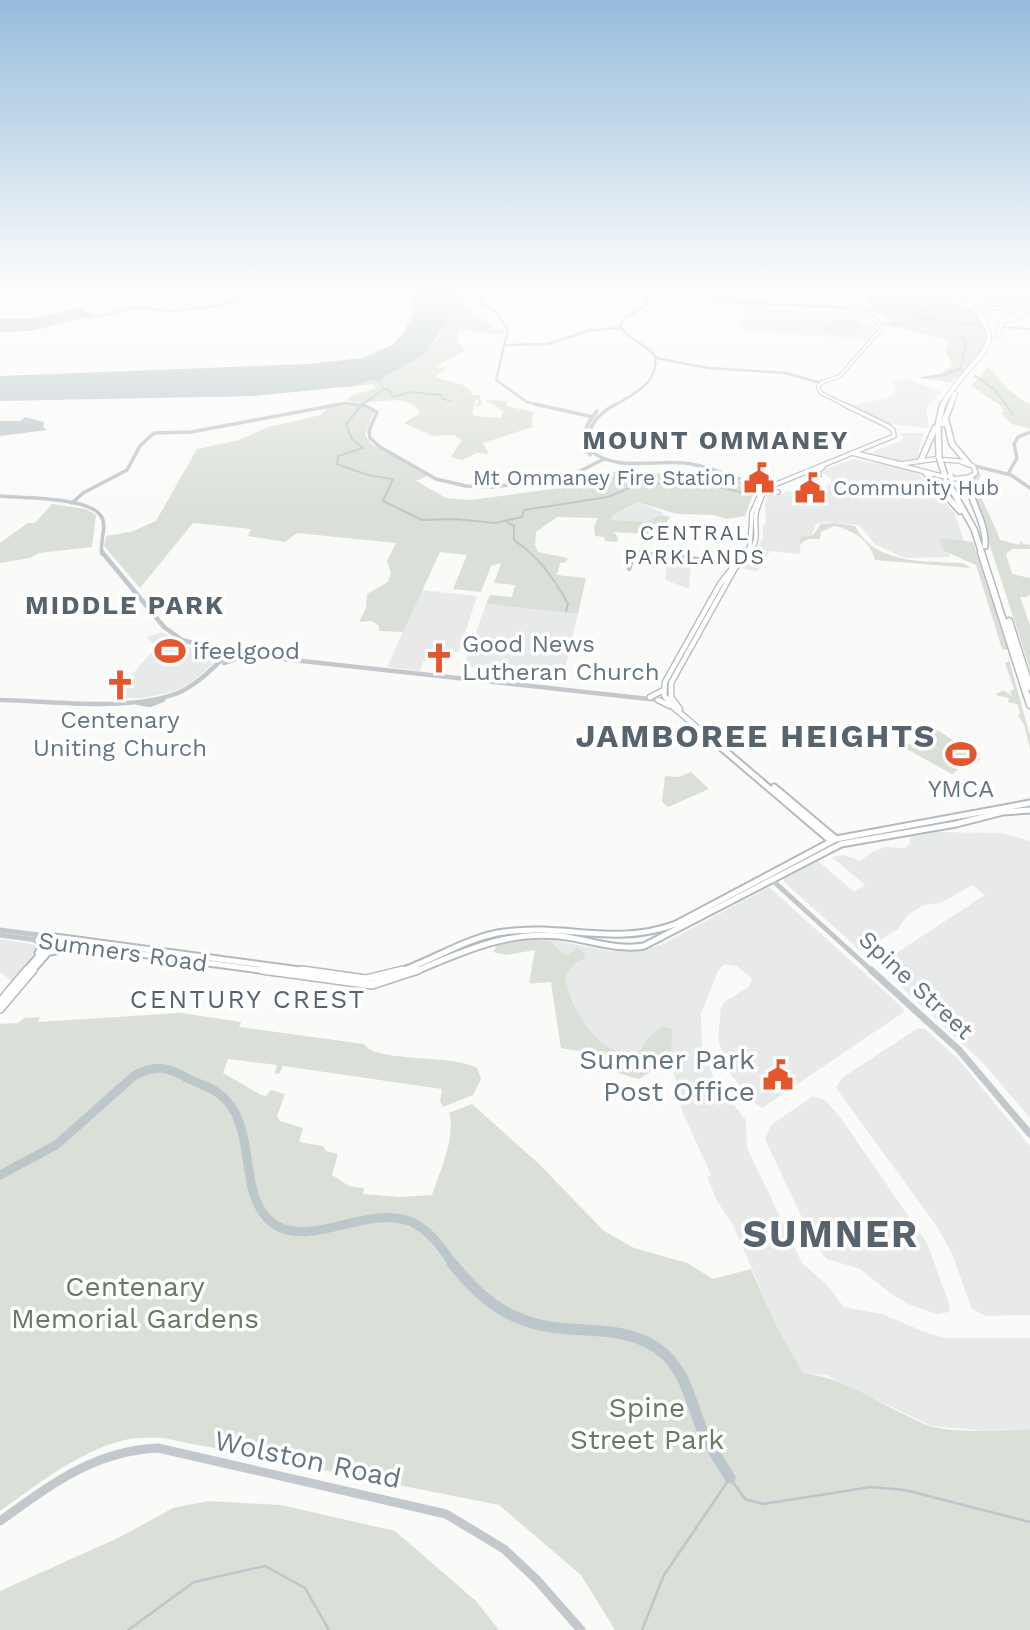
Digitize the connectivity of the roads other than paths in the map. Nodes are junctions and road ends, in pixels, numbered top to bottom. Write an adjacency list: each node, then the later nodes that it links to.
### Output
1 (499, 363): 9 (street)
2 (655, 363): 9 (street)
3 (682, 363): 7 (street)
4 (852, 363): 7 (main road)
5 (976, 363): 8 (highway)
6 (981, 363): 10 (highway)
7 (821, 383): 12 (main road); 13 (main road)
8 (940, 410): 14 (highway); 18 (highway)
9 (594, 417): 15 (street)
10 (944, 418): 14 (highway); 19 (highway)
11 (1030, 432): 22 (street)
12 (871, 450): 13 (main road); 17 (main road)
13 (855, 454): 16 (main road); 16 (main road); 17 (main road); 20 (main road); 29 (main road)
14 (942, 459): 25 (highway)
15 (603, 460): 27 (street); 29 (street); 33 (street)
16 (875, 461): 21 (main road)
17 (884, 461): 18 (main road)
18 (920, 461): 19 (main road); 21 (main road)
19 (970, 464): 22 (street); 24 (main road)
20 (823, 467): 23 (main road); 26 (main road)
21 (924, 472): 24 (main road); 34 (highway)
22 (1007, 474): 24 (street); 28 (street)
23 (819, 475)
24 (973, 475): 35 (highway)
25 (948, 477): 34 (highway); 35 (highway)
26 (778, 484): 29 (main road); 30 (main road)
27 (755, 487): 29 (street); 32 (main road)
28 (1030, 488)
29 (767, 489): 30 (main road); 32 (main road); 37 (main road)
30 (778, 491)
31 (0, 496): 33 (street)
32 (757, 497): 37 (main road)
33 (72, 503): 40 (street)
34 (977, 537): 53 (highway)
35 (985, 546): 47 (highway)
36 (719, 564): 37 (street); 38 (street); 39 (street)
37 (733, 566): 39 (main road); 48 (main road)
38 (629, 569)
39 (726, 575): 48 (main road)
40 (182, 640): 41 (street); 42 (street)
41 (214, 653): 42 (street); 46 (street)
42 (229, 654): 43 (street); 44 (street); 45 (street); 46 (street)
43 (242, 657): 44 (street); 45 (street)
44 (272, 658): 49 (street)
45 (224, 663): 52 (street)
46 (216, 665): 52 (street)
47 (1030, 687)
48 (667, 696): 49 (street); 50 (street); 54 (main road); 57 (main road)
49 (636, 697): 50 (street)
50 (659, 699): 54 (main road)
51 (0, 700): 52 (street)
52 (154, 701)
53 (1030, 705)
54 (673, 707): 57 (main road)
55 (1030, 803): 57 (main road, Sumners Road)
56 (1030, 810): 57 (main road, Sumners Road)
57 (836, 842): 58 (main road, Sumners Road)
58 (769, 877): 59 (main road, Sumners Road); 69 (street, Spine Street)
59 (689, 920): 63 (main road, Sumners Road); 64 (main road, Sumners Road)
60 (0, 930): 63 (street, Sumners Road)
61 (0, 935): 62 (street, Sumners Road)
62 (38, 940): 63 (street, Sumners Road); 66 (main road)
63 (55, 940): 64 (main road, Sumners Road); 65 (main road); 66 (main road)
64 (105, 949): 65 (main road)
65 (46, 955): 68 (main road)
66 (33, 962): 67 (main road)
67 (0, 1002)
68 (0, 1009)
69 (1030, 1134)
70 (0, 1521): 71 (street, Wolston Road)
71 (581, 1630)

